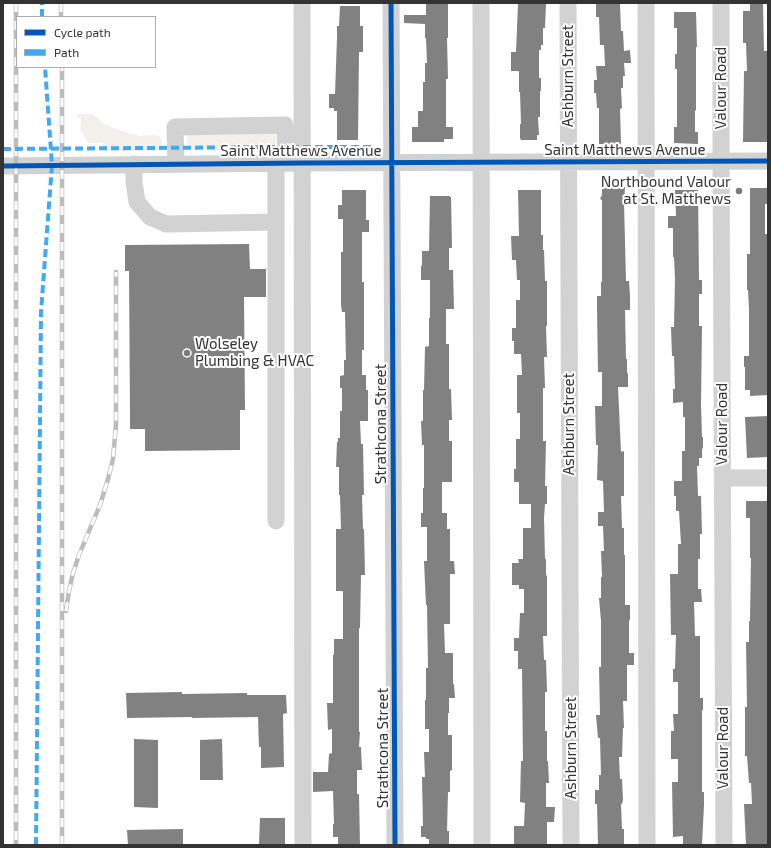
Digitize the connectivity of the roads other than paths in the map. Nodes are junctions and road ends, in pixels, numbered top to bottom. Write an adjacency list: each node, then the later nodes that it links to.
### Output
1 (302, 3): 11 (street)
2 (391, 3): 12 (street, Strathcona Street)
3 (481, 3): 13 (street)
4 (568, 3): 8 (street, Ashburn Street)
5 (646, 3): 9 (street)
6 (721, 3): 10 (street, Valour Road)
7 (768, 161): 10 (street, Saint Matthews Avenue)
8 (568, 162): 9 (street, Saint Matthews Avenue); 13 (street, Saint Matthews Avenue); 24 (street, Ashburn Street)
9 (646, 162): 10 (street, Saint Matthews Avenue); 25 (street)
10 (721, 162): 18 (street, Valour Road)
11 (288, 163): 12 (street, Saint Matthews Avenue); 15 (street, Saint Matthews Avenue); 15 (street); 17 (street); 21 (street)
12 (392, 163): 13 (street, Saint Matthews Avenue); 22 (street, Strathcona Street)
13 (481, 163): 23 (street)
14 (134, 164): 15 (street, Saint Matthews Avenue); 16 (street, Saint Matthews Avenue); 17 (street)
15 (176, 164)
16 (3, 166)
17 (276, 222): 20 (street)
18 (723, 478): 19 (street); 26 (street, Valour Road)
19 (768, 478)
20 (276, 521)
21 (303, 845)
22 (396, 845)
23 (482, 845)
24 (572, 845)
25 (648, 845)
26 (724, 845)

